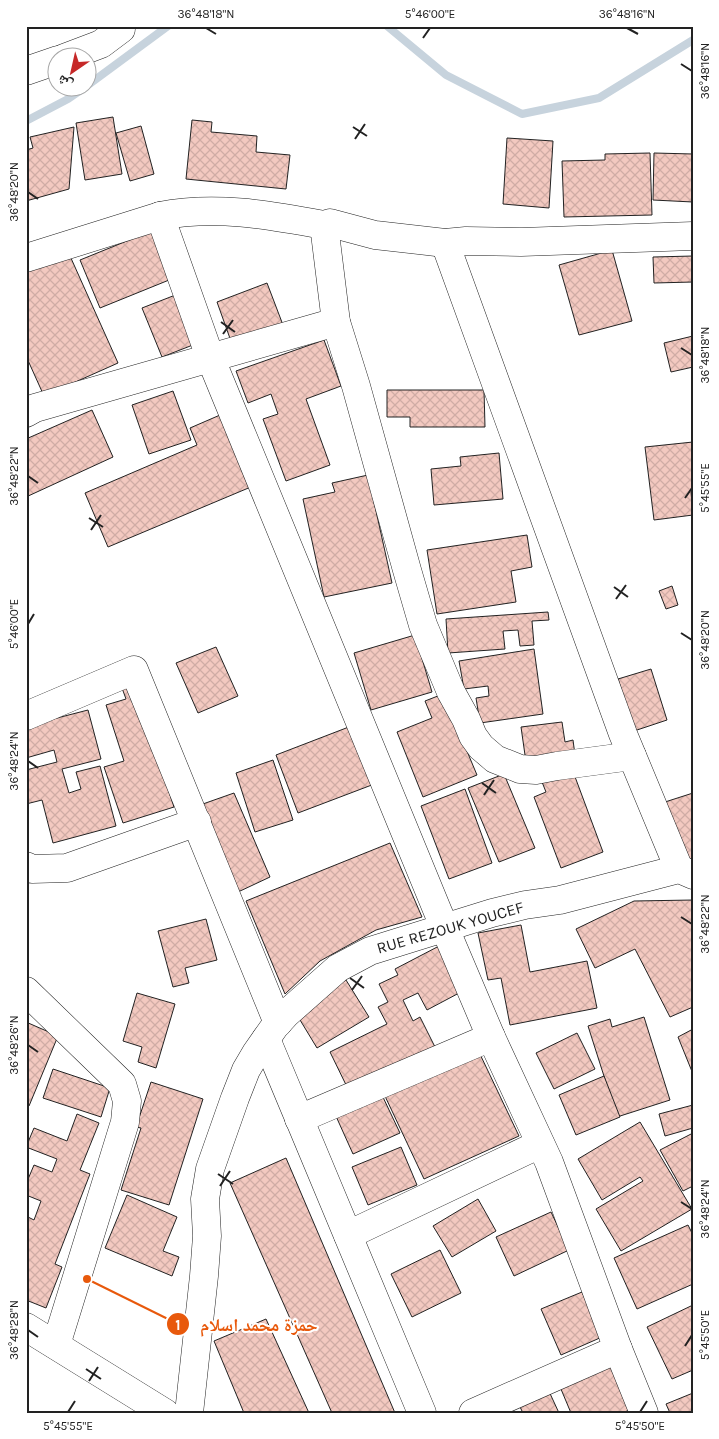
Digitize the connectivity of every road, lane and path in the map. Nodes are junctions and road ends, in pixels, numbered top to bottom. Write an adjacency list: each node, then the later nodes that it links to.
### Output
1 (121, 26): 2 (street)
2 (90, 48)
3 (48, 63): 4 (street)
4 (26, 70)
5 (160, 216): 6 (street); 9 (street); 11 (street)
6 (324, 225): 8 (street); 10 (street)
7 (693, 236): 8 (street)
8 (445, 243): 14 (street)
9 (26, 258)
10 (336, 322): 11 (street); 14 (street)
11 (210, 357): 12 (street); 18 (street)
12 (29, 403)
13 (26, 716): 15 (street)
14 (632, 756): 17 (street)
15 (197, 822): 16 (street); 20 (street)
16 (26, 866)
17 (686, 872): 18 (street, RUE REZOUK YOUCEF)
18 (445, 927): 20 (street, RUE REZOUK YOUCEF); 21 (street)
19 (26, 991): 26 (street)
20 (272, 1031): 22 (street); 29 (street, RUE REZOUK YOUCEF)
21 (491, 1038): 22 (street); 23 (street)
22 (298, 1119): 24 (street)
23 (540, 1144): 24 (street); 27 (street)
24 (348, 1235): 30 (street)
25 (26, 1327): 26 (street)
26 (56, 1345): 28 (street)
27 (618, 1349): 31 (street); 32 (street)
28 (165, 1413)
29 (189, 1413)
30 (422, 1413)
31 (473, 1413)
32 (644, 1413)

